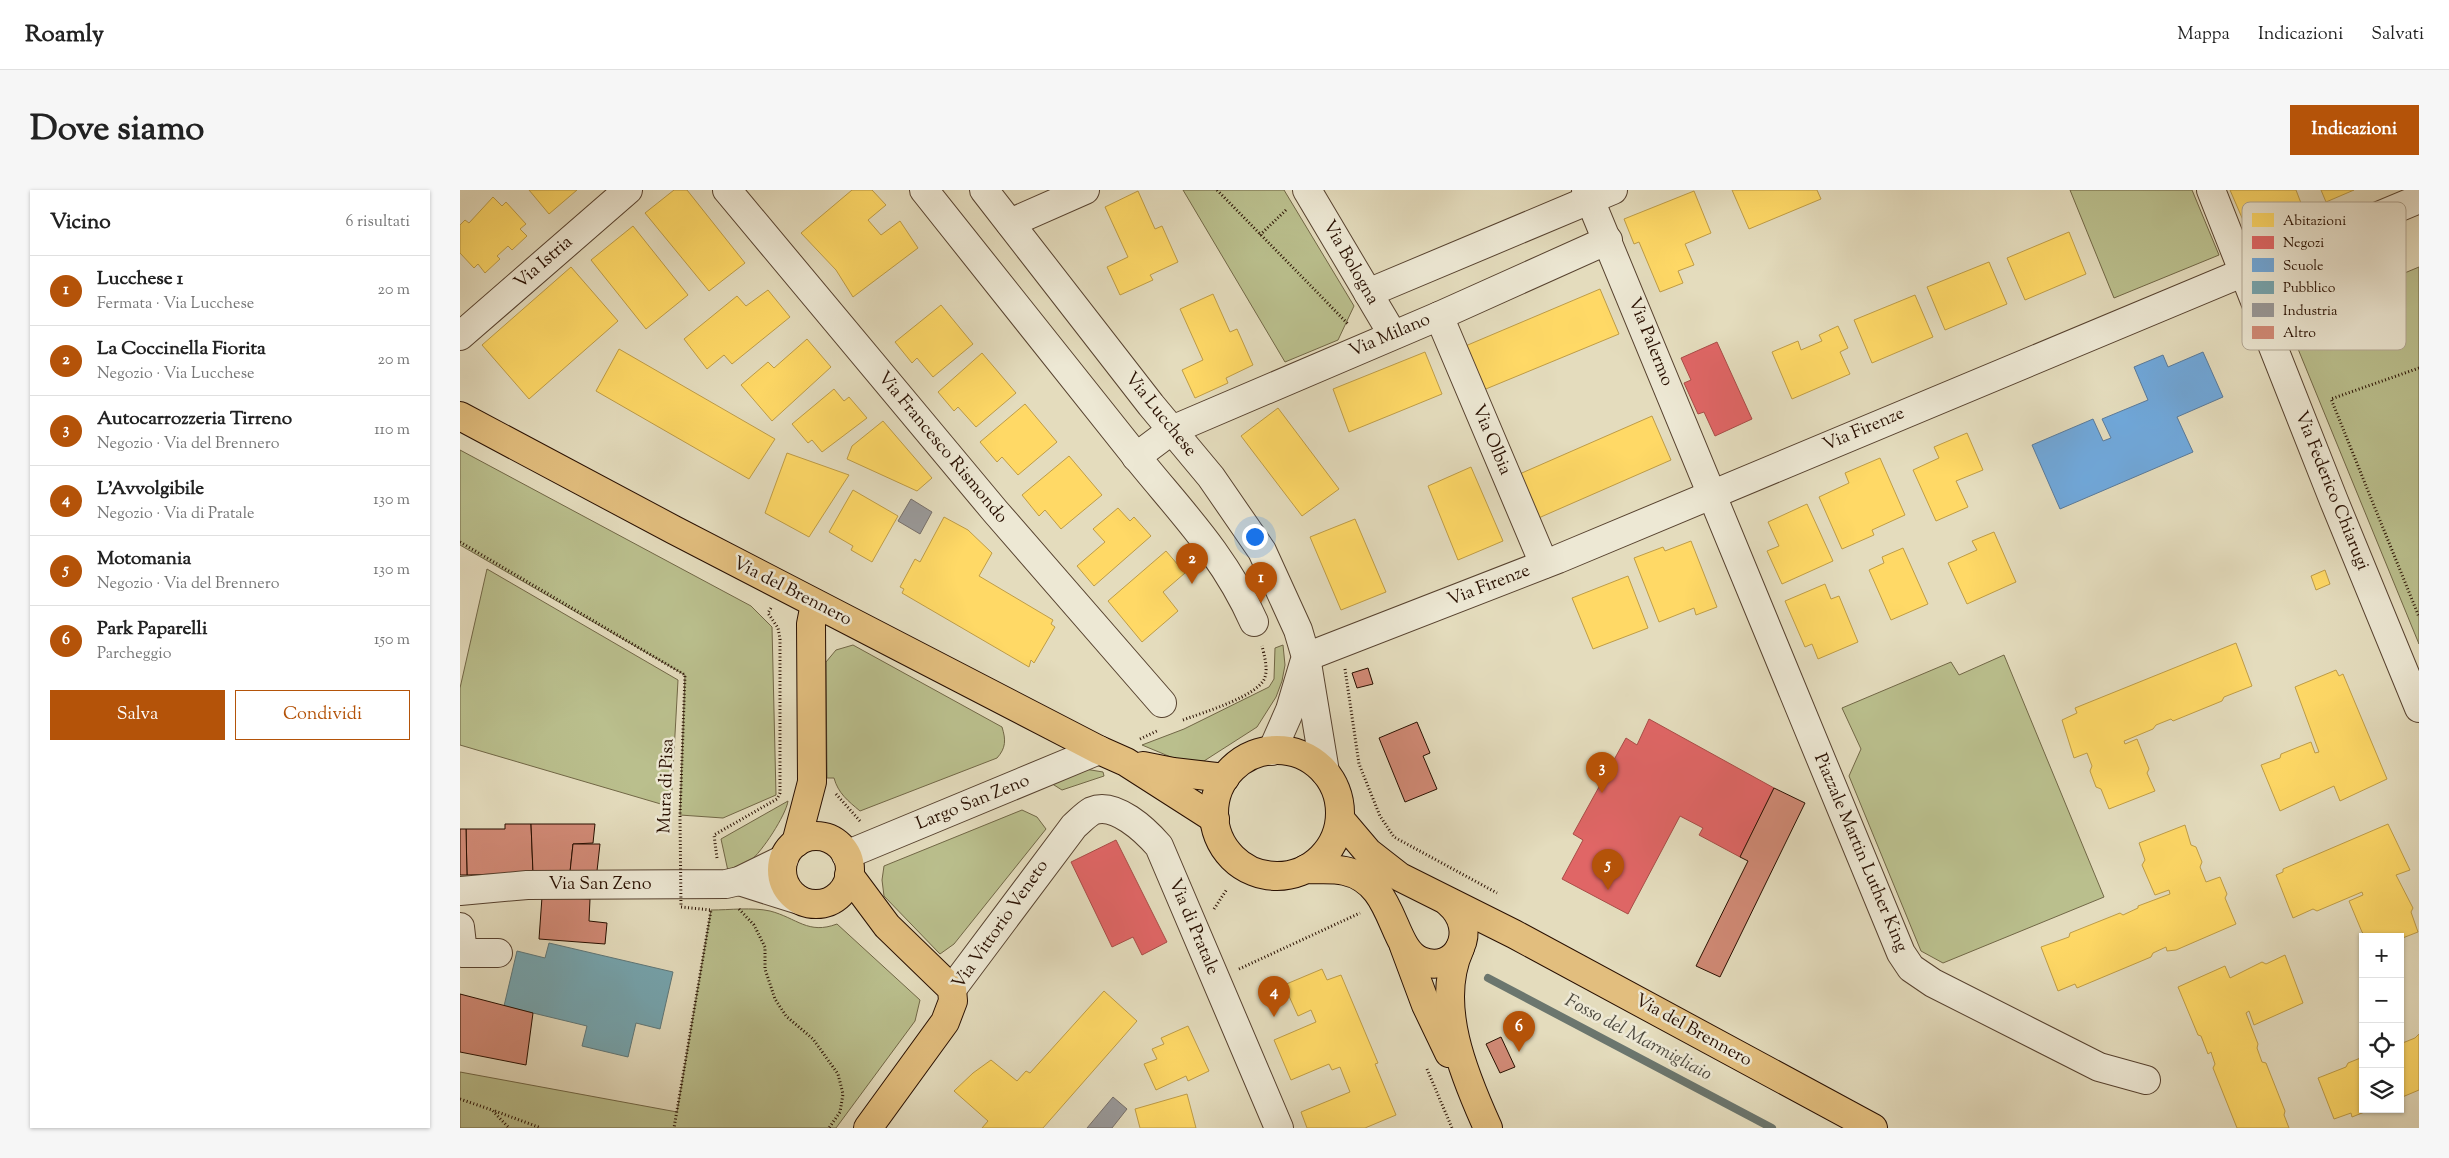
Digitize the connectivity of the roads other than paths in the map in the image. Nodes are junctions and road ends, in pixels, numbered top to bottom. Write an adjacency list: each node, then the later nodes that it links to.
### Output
1 (628, 190): 16 (street, Via Istria)
2 (727, 190): 27 (street, Via Francesco Rismondo)
3 (924, 190): 20 (street)
4 (984, 190): 9 (street, Via Lucchese)
5 (1085, 190): 9 (street)
6 (2211, 190): 11 (street, Via Federico Chiarugi)
7 (1597, 193): 10 (street, Via Palermo); 13 (street)
8 (1300, 197): 13 (street, Via Bologna)
9 (1010, 223): 19 (street, Via Lucchese)
10 (1608, 240): 14 (street, Via Milano); 21 (street, Via Palermo)
11 (2242, 266)
12 (2242, 274): 21 (street, Via Firenze)
13 (1368, 293): 15 (street, Via Bologna)
14 (1439, 316): 15 (street, Via Milano); 22 (street, Via Olbia)
15 (1393, 335): 19 (street, Via Milano)
16 (460, 336)
17 (2275, 350): 26 (street, Via Federico Chiarugi)
18 (460, 416): 23 (main road, Via del Brennero)
19 (1172, 430): 20 (street, Via Milano); 25 (street, Via Lucchese)
20 (1136, 457): 24 (street)
21 (1711, 494): 22 (street, Via Firenze); 50 (street, Piazzale Martin Luther King)
22 (1544, 564): 25 (street, Via Firenze)
23 (815, 604): 28 (main road, Via del Brennero); 36 (main road)
24 (1257, 632)
25 (1306, 656): 30 (street); 31 (street, Via Lucchese)
26 (2419, 708)
27 (1170, 712)
28 (1099, 750): 29 (main road, Via del Brennero); 37 (street, Largo San Zeno)
29 (1132, 751): 32 (main road, Via del Brennero); 33 (main road, Via del Brennero)
30 (1272, 751): 31 (main road); 32 (main road)
31 (1325, 772): 34 (main road)
32 (1225, 778): 33 (main road)
33 (1215, 819): 38 (main road)
34 (1340, 819): 38 (main road); 42 (main road, Via del Brennero)
35 (1057, 847): 49 (street, Via Vittorio Veneto); 53 (street, Via di Pratale)
36 (790, 851): 37 (main road); 39 (street, Via San Zeno); 41 (main road)
37 (848, 865): 41 (main road); 43 (main road)
38 (1306, 869): 46 (main road)
39 (731, 885): 40 (street, Via San Zeno); 41 (street, Via San Zeno)
40 (460, 891)
41 (812, 901): 43 (main road)
42 (1449, 903): 45 (main road, Via del Brennero); 47 (main road, Via del Brennero)
43 (887, 926): 49 (main road)
44 (460, 927): 48 (street)
45 (1514, 934): 47 (main road); 55 (main road, Via del Brennero)
46 (1404, 946): 47 (main road); 51 (main road)
47 (1460, 948): 51 (main road, Via del Brennero)
48 (498, 953)
49 (952, 989): 52 (main road, Via Vittorio Veneto)
50 (2146, 1080)
51 (1469, 1083): 54 (main road)
52 (868, 1128)
53 (1279, 1128)
54 (1488, 1128)
55 (1872, 1128)

